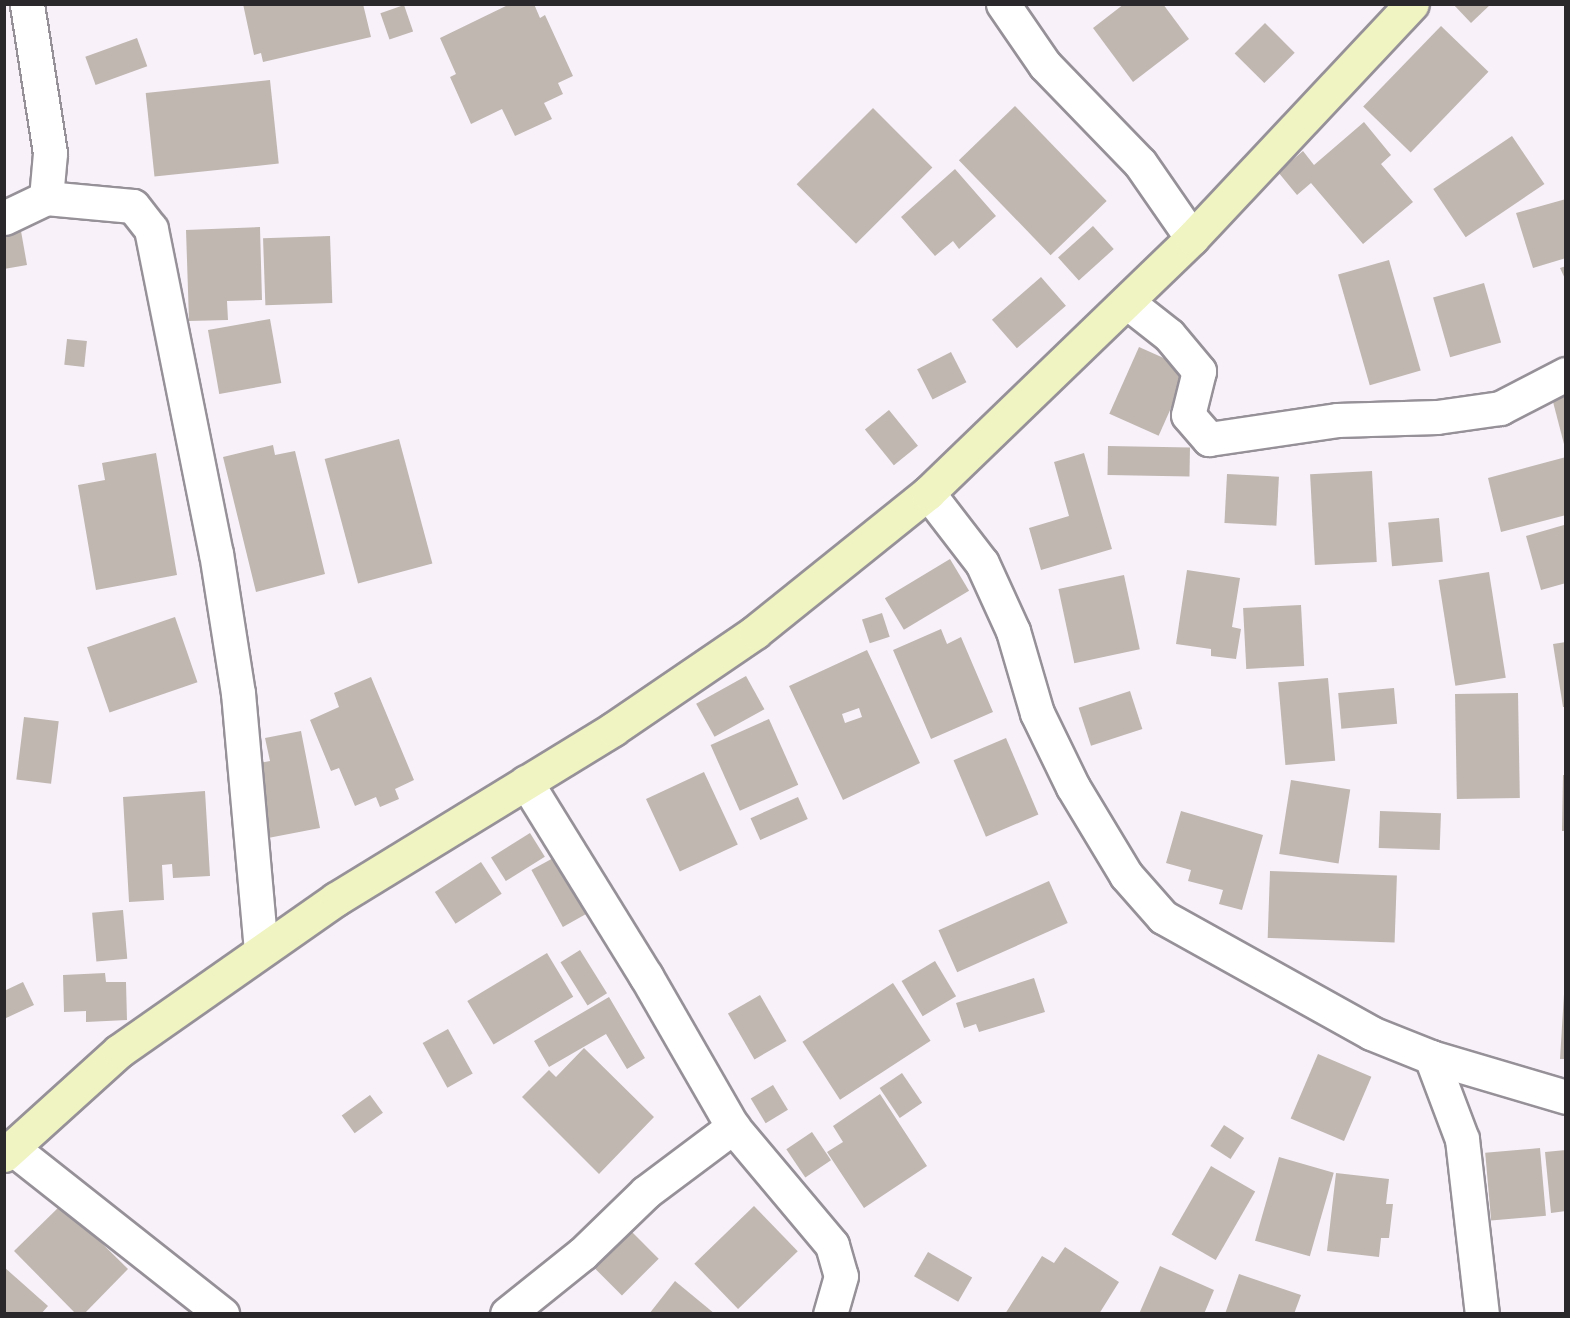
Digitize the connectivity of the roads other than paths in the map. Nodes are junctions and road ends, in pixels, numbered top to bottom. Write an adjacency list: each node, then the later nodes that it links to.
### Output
1 (27, 4): 4 (street)
2 (1003, 4): 6 (street)
3 (1412, 4): 6 (street)
4 (46, 198): 5 (street); 11 (street)
5 (4, 218)
6 (1192, 238): 7 (street)
7 (1127, 302): 8 (street); 9 (street)
8 (1566, 374)
9 (928, 493): 10 (street); 12 (street)
10 (526, 783): 11 (street); 14 (street)
11 (261, 951): 15 (street)
12 (1431, 1057): 13 (street); 19 (street)
13 (1566, 1097)
14 (733, 1127): 17 (street); 18 (street)
15 (8, 1151): 16 (street)
16 (222, 1314)
17 (507, 1314)
18 (830, 1314)
19 (1482, 1314)

